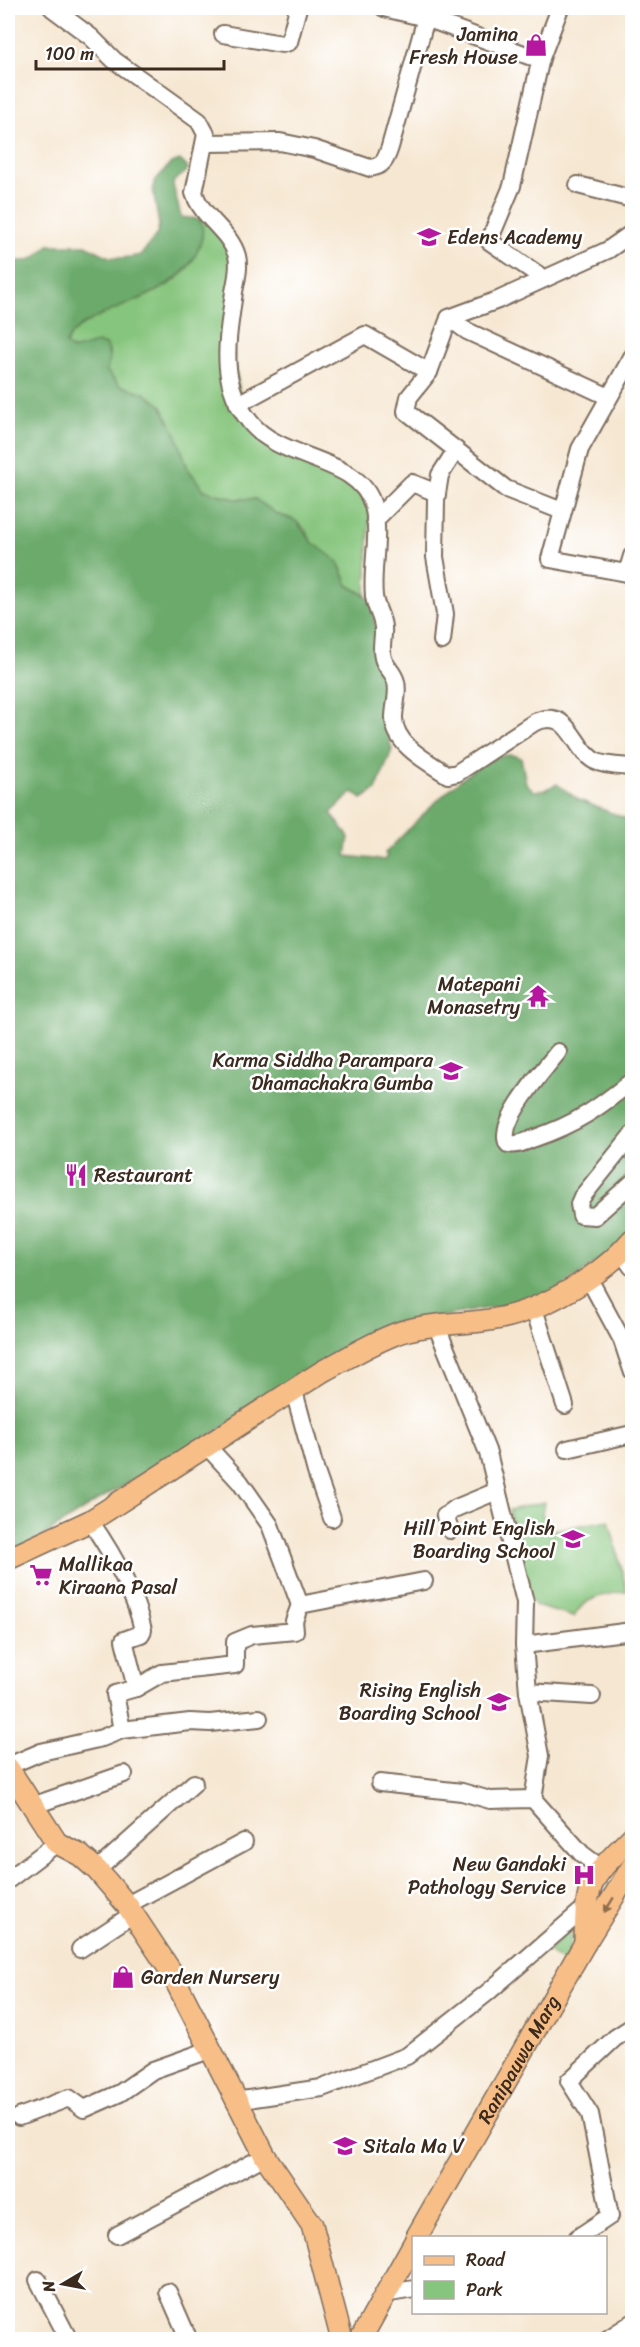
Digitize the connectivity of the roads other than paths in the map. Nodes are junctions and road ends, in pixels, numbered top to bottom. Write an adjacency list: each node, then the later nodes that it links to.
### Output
1 (52, 8): 8 (street)
2 (298, 8): 6 (street)
3 (384, 8): 5 (street)
4 (560, 8): 7 (street)
5 (425, 13): 7 (street); 8 (street)
6 (223, 34)
7 (541, 58): 12 (street)
8 (205, 143): 17 (street)
9 (578, 186): 10 (street)
10 (633, 199)
11 (633, 233): 12 (street)
12 (543, 278): 13 (street)
13 (449, 318): 15 (street); 16 (street)
14 (633, 357): 16 (street)
15 (429, 372): 17 (street); 18 (street)
16 (609, 397): 20 (street)
17 (238, 404): 21 (street)
18 (456, 450): 19 (street); 20 (street)
19 (437, 493): 21 (street); 23 (street)
20 (562, 511): 22 (street)
21 (375, 520): 24 (street)
22 (631, 568)
23 (442, 641)
24 (633, 767)
25 (558, 1052): 26 (street)
26 (633, 1081)
27 (633, 1135): 28 (street)
28 (633, 1183)
29 (629, 1253): 30 (main road)
30 (588, 1277): 31 (main road); 33 (street)
31 (534, 1309): 32 (main road); 35 (street)
32 (437, 1327): 34 (main road); 39 (street)
33 (633, 1370)
34 (294, 1391): 37 (main road); 40 (street)
35 (565, 1405)
36 (633, 1434): 38 (street)
37 (206, 1445): 41 (main road); 45 (street)
38 (567, 1449)
39 (497, 1491): 42 (street); 47 (street)
40 (332, 1518)
41 (90, 1521): 43 (main road); 48 (street)
42 (450, 1530)
43 (8, 1559)
44 (424, 1581): 45 (street)
45 (300, 1605): 48 (street)
46 (633, 1631): 47 (street)
47 (524, 1645): 49 (street)
48 (136, 1688): 52 (street)
49 (528, 1692): 50 (street); 57 (street)
50 (592, 1696)
51 (259, 1718): 52 (street)
52 (122, 1730): 53 (street)
53 (8, 1767): 58 (main road)
54 (124, 1774): 58 (street)
55 (194, 1783): 64 (street)
56 (380, 1784): 57 (street)
57 (533, 1799): 63 (street)
58 (32, 1806): 61 (main road)
59 (633, 1837): 63 (main road)
60 (244, 1842): 67 (street)
61 (57, 1844): 64 (main road); 65 (street)
62 (633, 1867): 68 (main road, Ranipauwa Marg, one-way to 68)
63 (601, 1868): 66 (main road)
64 (97, 1870): 67 (main road)
65 (8, 1880)
66 (585, 1908): 68 (main road); 72 (street)
67 (130, 1910): 69 (street); 71 (main road)
68 (585, 1943): 76 (main road, Ranipauwa Marg)
69 (80, 1949)
70 (633, 2027): 77 (street)
71 (212, 2049): 72 (main road); 73 (street)
72 (235, 2101): 74 (main road)
73 (19, 2117)
74 (266, 2156): 75 (street); 86 (main road)
75 (117, 2235)
76 (417, 2236)
77 (580, 2236)
78 (412, 2245): 82 (main road)
79 (38, 2280): 84 (street)
80 (412, 2289): 82 (street)
81 (168, 2292): 85 (street)
82 (384, 2294): 87 (main road)
83 (633, 2323): 88 (street)
84 (69, 2340)
85 (189, 2340)
86 (342, 2340)
87 (360, 2340)
88 (606, 2340)

